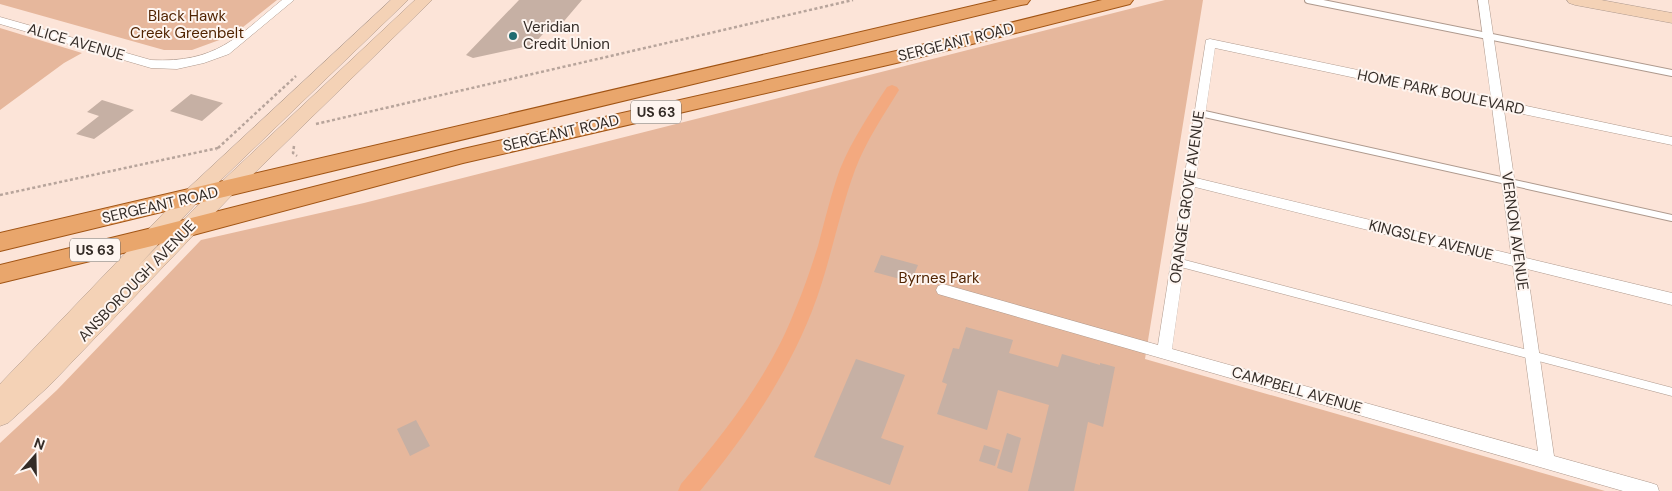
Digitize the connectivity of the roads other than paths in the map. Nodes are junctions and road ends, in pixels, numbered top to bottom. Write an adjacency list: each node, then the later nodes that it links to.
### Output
1 (289, 0): 10 (street, ALICE AVENUE)
2 (400, 0): 20 (main road, ANSBOROUGH AVENUE)
3 (424, 0): 19 (main road, ANSBOROUGH AVENUE)
4 (1021, 0): 19 (main road, SERGEANT ROAD / US 63)
5 (1124, 0): 22 (main road, SERGEANT ROAD / US 63)
6 (1308, 0): 11 (lane)
7 (1483, 0): 11 (street, VERNON AVENUE)
8 (1575, 0): 9 (main road)
9 (1672, 18)
10 (0, 20)
11 (1488, 37): 13 (lane); 14 (street, VERNON AVENUE)
12 (1210, 43): 14 (street, HOME PARK BOULEVARD); 15 (street, ORANGE GROVE AVENUE)
13 (1672, 73)
14 (1498, 104): 16 (street, HOME PARK BOULEVARD); 18 (street, VERNON AVENUE)
15 (1200, 112): 17 (street, ORANGE GROVE AVENUE); 18 (lane)
16 (1672, 141)
17 (1190, 181): 25 (street, ORANGE GROVE AVENUE); 26 (street, KINGSLEY AVENUE)
18 (1508, 181): 21 (lane); 26 (street, VERNON AVENUE)
19 (226, 190): 20 (main road, SERGEANT ROAD / US 63); 22 (main road, ANSBOROUGH AVENUE)
20 (189, 198): 23 (main road, ANSBOROUGH AVENUE); 24 (main road, SERGEANT ROAD / US 63)
21 (1672, 218)
22 (190, 227): 23 (main road, SERGEANT ROAD / US 63); 34 (main road, ANSBOROUGH AVENUE)
23 (152, 237): 27 (main road, SERGEANT ROAD / US 63); 33 (main road, ANSBOROUGH AVENUE)
24 (0, 242)
25 (1177, 262): 30 (street, ORANGE GROVE AVENUE); 31 (lane)
26 (1520, 262): 29 (street, KINGSLEY AVENUE); 31 (street, VERNON AVENUE)
27 (0, 274)
28 (943, 290): 30 (street, CAMPBELL AVENUE)
29 (1672, 299)
30 (1164, 352): 35 (street, CAMPBELL AVENUE)
31 (1533, 356): 32 (lane); 35 (street, VERNON AVENUE)
32 (1672, 392)
33 (0, 399)
34 (0, 416)
35 (1547, 461): 36 (street, CAMPBELL AVENUE)
36 (1651, 491)

